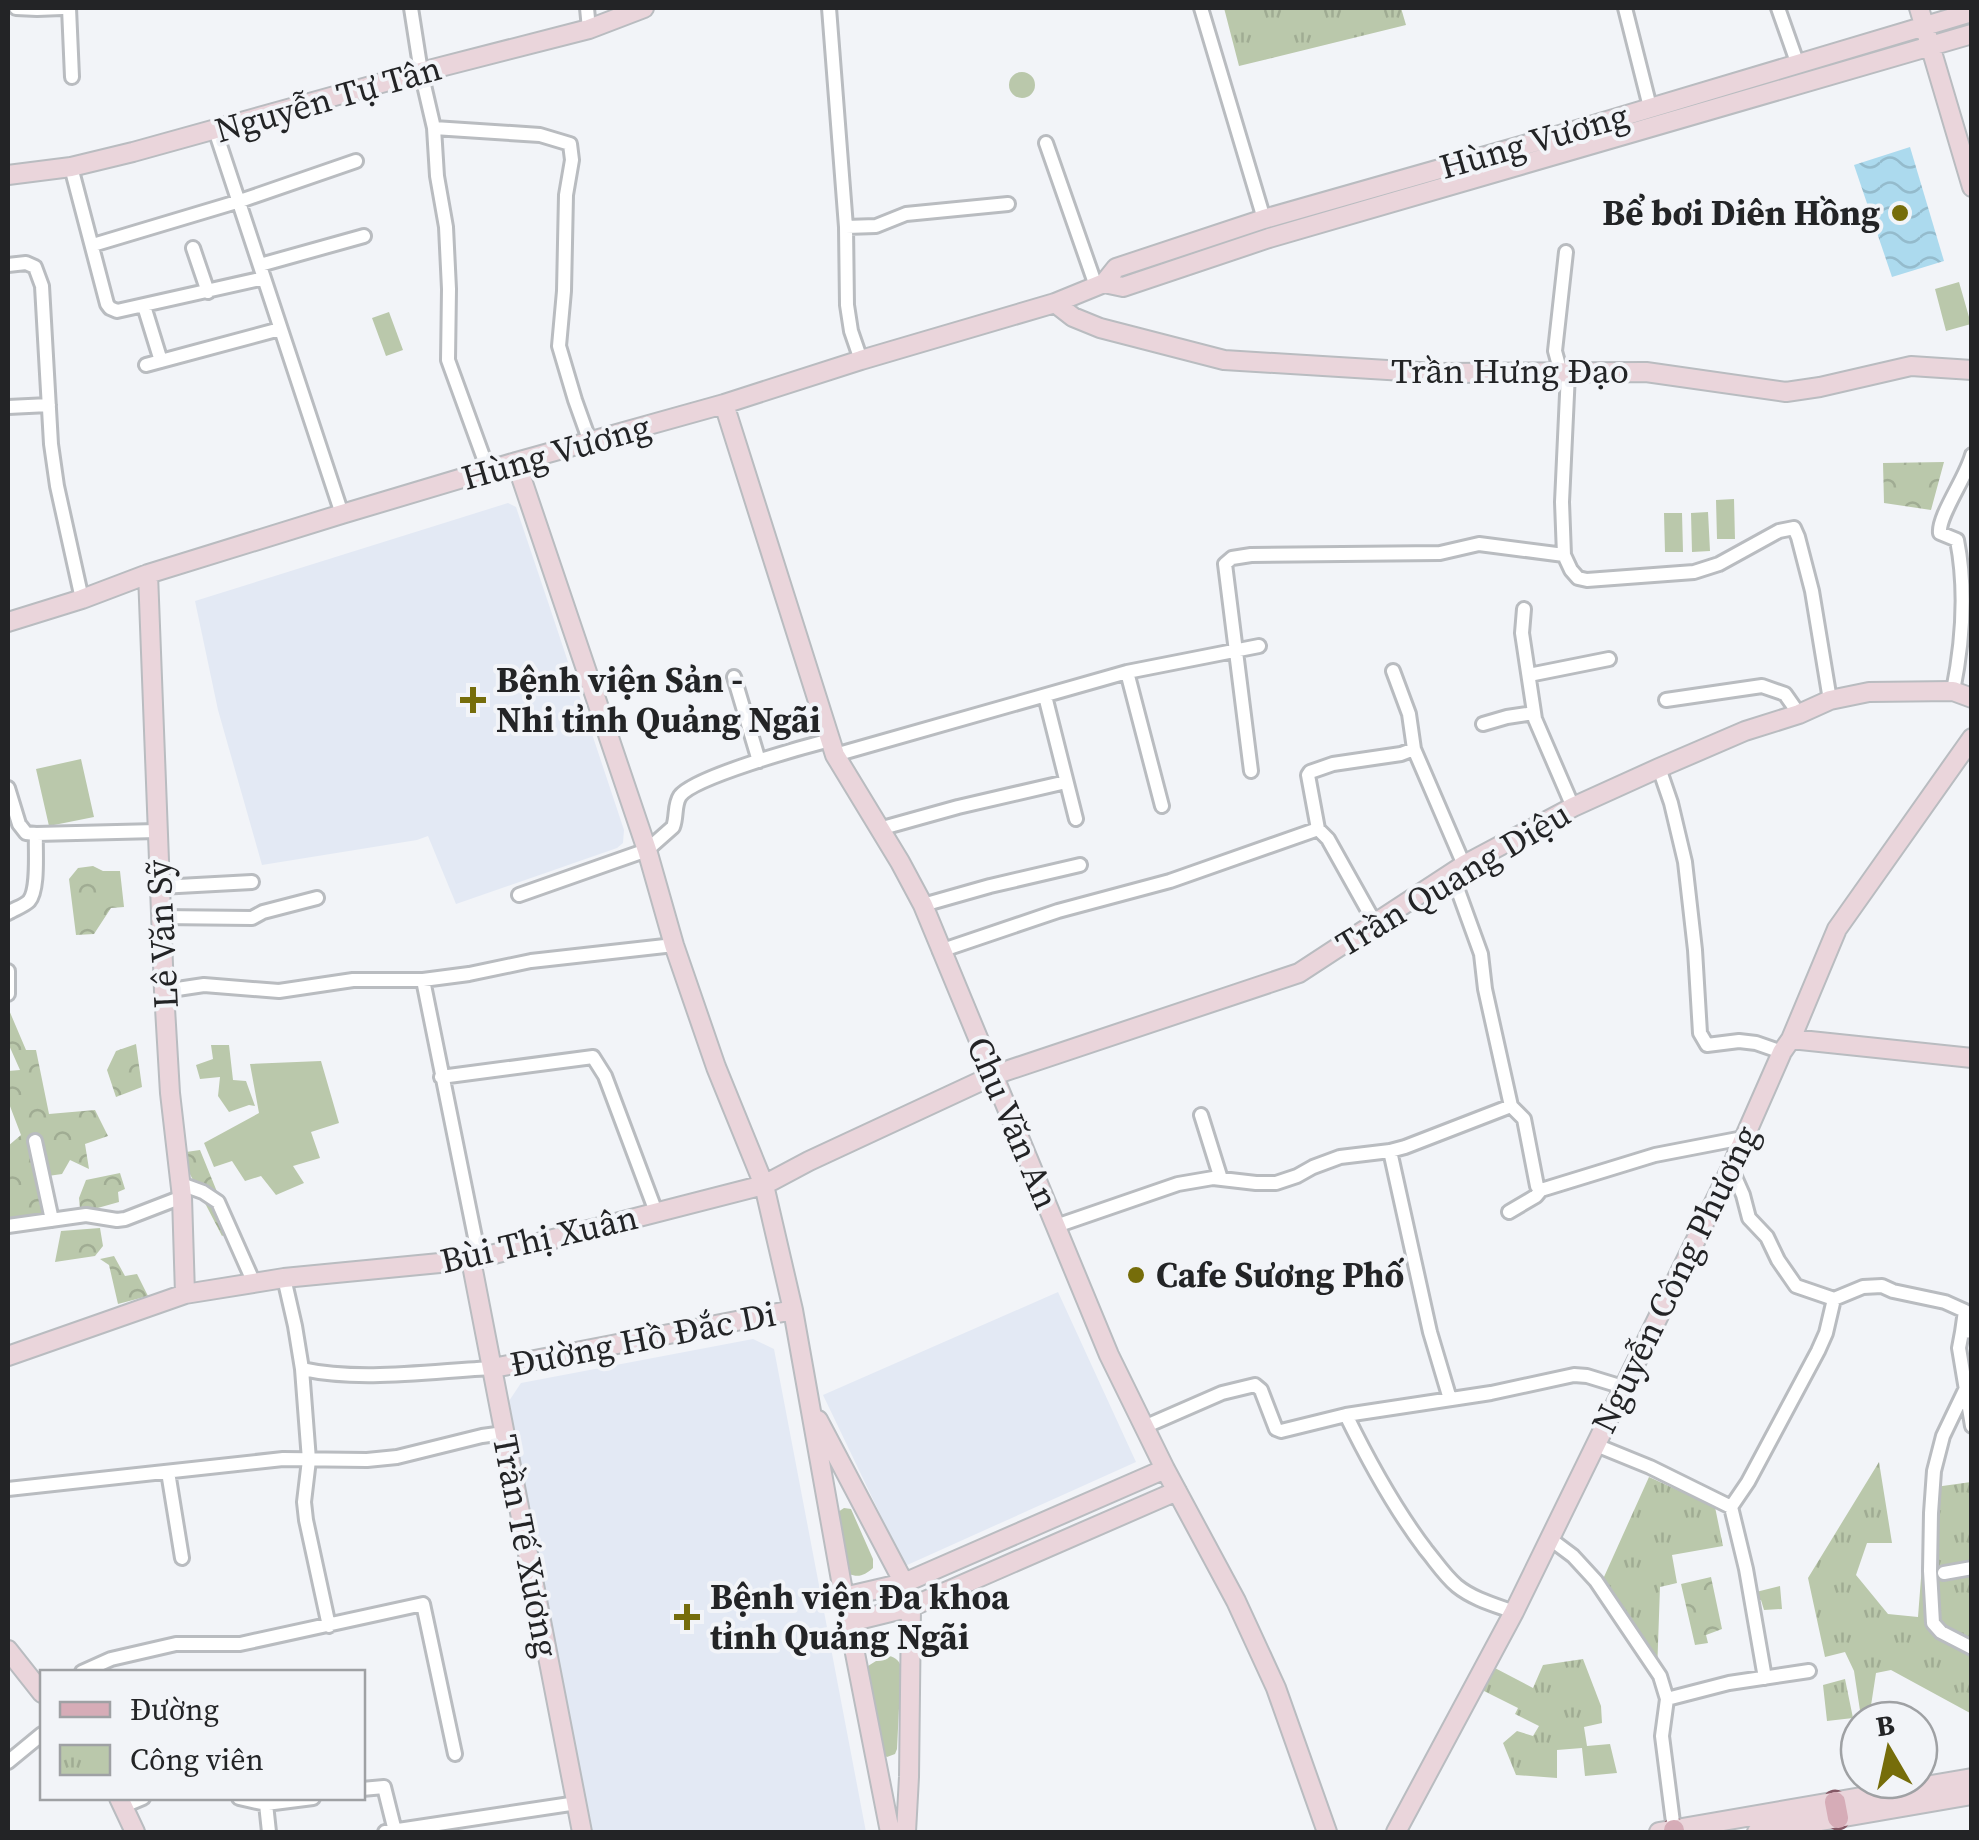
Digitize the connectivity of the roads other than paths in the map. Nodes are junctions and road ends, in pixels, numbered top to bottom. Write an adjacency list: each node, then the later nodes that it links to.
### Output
1 (16, 8): 2 (street)
2 (66, 8): 17 (street)
3 (411, 8): 16 (street)
4 (587, 8): 12 (street)
5 (644, 8): 12 (street, Nguyễn Tự Tân)
6 (829, 8): 29 (street)
7 (1201, 8): 28 (street)
8 (1625, 8): 18 (street)
9 (1778, 8): 15 (street)
10 (1970, 10): 11 (street, Hùng Vương)
11 (1922, 17): 14 (street); 15 (street, Hùng Vương)
12 (590, 30): 16 (street, Nguyễn Tự Tân)
13 (1972, 34): 14 (street, Hùng Vương)
14 (1932, 46): 18 (street, Hùng Vương); 25 (street)
15 (1797, 62): 18 (street, Hùng Vương)
16 (421, 72): 19 (street); 20 (street, Nguyễn Tự Tân)
17 (72, 77)
18 (1640, 117): 28 (street, Hùng Vương); 33 (street, Hùng Vương)
19 (434, 128): 50 (street); 53 (street)
20 (215, 130): 23 (street, Nguyễn Tự Tân); 26 (street)
21 (1046, 143): 37 (street)
22 (356, 161): 26 (street)
23 (71, 167): 24 (street, Nguyễn Tự Tân); 31 (street)
24 (8, 175)
25 (1970, 175)
26 (240, 201): 31 (street); 36 (street)
27 (1008, 204): 29 (street)
28 (1264, 219): 33 (street, Hùng Vương)
29 (846, 228): 42 (street)
30 (364, 236): 36 (street)
31 (93, 245): 40 (street)
32 (193, 248): 38 (street)
33 (1207, 249): 37 (street, Hùng Vương)
34 (1566, 252): 46 (street)
35 (8, 265): 48 (street)
36 (262, 272): 38 (street); 41 (street)
37 (1100, 285): 39 (street, Hùng Vương)
38 (208, 292): 40 (street)
39 (1055, 303): 42 (street, Hùng Vương); 46 (street, Trần Hưng Đạo)
40 (144, 306): 43 (street)
41 (280, 329): 43 (street); 54 (street)
42 (861, 360): 47 (street, Hùng Vương)
43 (162, 361): 44 (street)
44 (146, 365)
45 (1972, 370): 46 (street, Trần Hưng Đạo)
46 (1564, 373): 55 (street)
47 (724, 404): 50 (street, Hùng Vương); 76 (street, Chu Văn An)
48 (49, 405): 49 (street); 57 (street)
49 (8, 407)
50 (590, 442): 52 (street, Hùng Vương)
51 (1972, 455): 67 (street)
52 (516, 462): 53 (street, Hùng Vương); 91 (street)
53 (488, 470): 54 (street, Hùng Vương)
54 (342, 514): 56 (street, Hùng Vương)
55 (1564, 556): 61 (street); 71 (street)
56 (148, 574): 57 (street, Hùng Vương); 89 (street, Lê Văn Sỹ)
57 (82, 598): 59 (street, Hùng Vương)
58 (1524, 609): 65 (street)
59 (8, 622)
60 (1259, 646): 61 (street)
61 (1236, 649): 64 (street); 80 (street)
62 (1608, 659): 65 (street)
63 (1393, 671): 77 (street)
64 (1128, 672): 68 (street); 83 (street)
65 (1530, 675): 72 (street)
66 (734, 678): 78 (street)
67 (1953, 690): 69 (street, Trần Quang Diệu); 71 (street, Trần Quang Diệu)
68 (1045, 696): 76 (street); 81 (street)
69 (1972, 698)
70 (1666, 700): 73 (street)
71 (1830, 700): 73 (street, Trần Quang Diệu)
72 (1534, 714): 74 (street); 84 (street)
73 (1800, 714): 79 (street, Trần Quang Diệu)
74 (1483, 724)
75 (1972, 738): 108 (street, Nguyễn Công Phương)
76 (832, 748): 78 (street); 87 (street, Chu Văn An)
77 (1414, 750): 88 (street); 93 (street)
78 (760, 761): 91 (street)
79 (1658, 768): 84 (street, Trần Quang Diệu); 108 (street)
80 (1251, 771)
81 (1066, 782): 85 (street); 87 (street)
82 (8, 788): 86 (street)
83 (1162, 806)
84 (1573, 808): 93 (street, Trần Quang Diệu)
85 (1076, 818)
86 (13, 825): 90 (street)
87 (879, 829): 98 (street, Chu Văn An)
88 (1318, 829): 101 (street); 103 (street)
89 (157, 831): 90 (street); 95 (street, Lê Văn Sỹ)
90 (36, 834): 99 (street)
91 (647, 850): 96 (street); 102 (street)
92 (1080, 864): 98 (street)
93 (1458, 869): 101 (street, Trần Quang Diệu); 112 (street)
94 (252, 882): 95 (street)
95 (160, 887): 100 (street, Lê Văn Sỹ)
96 (519, 895)
97 (318, 898): 100 (street)
98 (923, 905): 103 (street, Chu Văn An)
99 (8, 913)
100 (160, 917): 106 (street, Lê Văn Sỹ)
101 (1375, 924): 110 (street, Trần Quang Diệu)
102 (674, 945): 105 (street); 119 (street)
103 (940, 951): 110 (street, Chu Văn An)
104 (8, 971): 107 (street)
105 (423, 980): 106 (street); 111 (street)
106 (164, 991): 120 (street, Lê Văn Sỹ)
107 (8, 994)
108 (1786, 1046): 109 (street); 114 (street, Nguyễn Công Phương)
109 (1972, 1058)
110 (994, 1075): 119 (street, Bùi Thị Xuân); 126 (street, Chu Văn An)
111 (441, 1077): 122 (street); 127 (street)
112 (1511, 1106): 116 (street); 121 (street)
113 (1200, 1115): 118 (street)
114 (1743, 1138): 117 (street, Nguyễn Công Phương); 121 (street)
115 (35, 1141): 124 (street)
116 (1390, 1151): 118 (street); 140 (street)
117 (1732, 1168): 131 (street); 138 (street, Nguyễn Công Phương)
118 (1221, 1179): 126 (street)
119 (764, 1185): 122 (street, Bùi Thị Xuân); 133 (street)
120 (181, 1190): 124 (street); 129 (street); 130 (street, Lê Văn Sỹ)
121 (1541, 1190): 123 (street)
122 (656, 1212): 127 (street, Bùi Thị Xuân)
123 (1509, 1212)
124 (52, 1220): 125 (street)
125 (8, 1226)
126 (1056, 1226): 144 (street, Chu Văn An)
127 (476, 1258): 128 (street, Bùi Thị Xuân); 136 (street, Trần Tế Xương)
128 (284, 1278): 129 (street, Bùi Thị Xuân); 137 (street)
129 (254, 1283): 130 (street, Bùi Thị Xuân)
130 (185, 1294): 135 (street, Bùi Thị Xuân)
131 (1834, 1299): 132 (street); 152 (street)
132 (1968, 1308): 134 (street)
133 (792, 1310): 136 (street, Đường Hồ Đắc Di); 141 (street)
134 (1966, 1331): 139 (street)
135 (8, 1356)
136 (493, 1368): 137 (street); 145 (street, Trần Tế Xương)
137 (302, 1370): 147 (street)
138 (1623, 1387): 140 (street); 146 (street, Nguyễn Công Phương)
139 (1966, 1388): 143 (street); 163 (street)
140 (1450, 1399): 142 (street)
141 (809, 1402): 157 (street); 158 (street)
142 (1346, 1415): 144 (street); 160 (street)
143 (1972, 1426)
144 (1144, 1427): 148 (street, Chu Văn An)
145 (504, 1434): 147 (street); 181 (street, Trần Tế Xương)
146 (1596, 1445): 152 (street); 153 (street, Nguyễn Công Phương)
147 (310, 1460): 149 (street); 162 (street)
148 (1164, 1469): 151 (street, Chu Văn An); 157 (street)
149 (168, 1472): 150 (street); 154 (street)
150 (8, 1488)
151 (1178, 1491): 159 (street); 191 (street, Chu Văn An)
152 (1731, 1507): 167 (street)
153 (1550, 1538): 160 (street, Nguyễn Công Phương); 169 (street)
154 (182, 1558)
155 (1972, 1568): 156 (street)
156 (1944, 1573)
157 (904, 1583): 158 (street); 159 (street)
158 (844, 1596): 161 (street)
159 (911, 1607): 161 (street); 173 (street)
160 (1514, 1612): 192 (street, Nguyễn Công Phương)
161 (850, 1622): 175 (street)
162 (329, 1626): 165 (street); 171 (street)
163 (1972, 1648)
164 (8, 1650): 168 (street)
165 (86, 1670)
166 (1809, 1671): 167 (street)
167 (1765, 1678): 169 (street)
168 (40, 1691)
169 (1667, 1699): 193 (street)
170 (40, 1736): 172 (street)
171 (455, 1754)
172 (8, 1762)
173 (909, 1777): 175 (street); 190 (street)
174 (1972, 1778): 183 (street)
175 (882, 1781): 189 (street)
176 (365, 1789): 187 (street)
177 (1972, 1795): 183 (street)
178 (249, 1800): 182 (street)
179 (297, 1800): 182 (street)
180 (121, 1802): 185 (street)
181 (577, 1803): 184 (street); 188 (street, Trần Tế Xương)
182 (266, 1804): 186 (street)
183 (1839, 1818): 193 (street); 194 (street)
184 (474, 1826): 187 (street)
185 (136, 1832)
186 (269, 1832)
187 (390, 1832)
188 (582, 1832)
189 (890, 1832)
190 (906, 1832)
191 (1327, 1832)
192 (1396, 1832)
193 (1669, 1832)
194 (1757, 1832)

